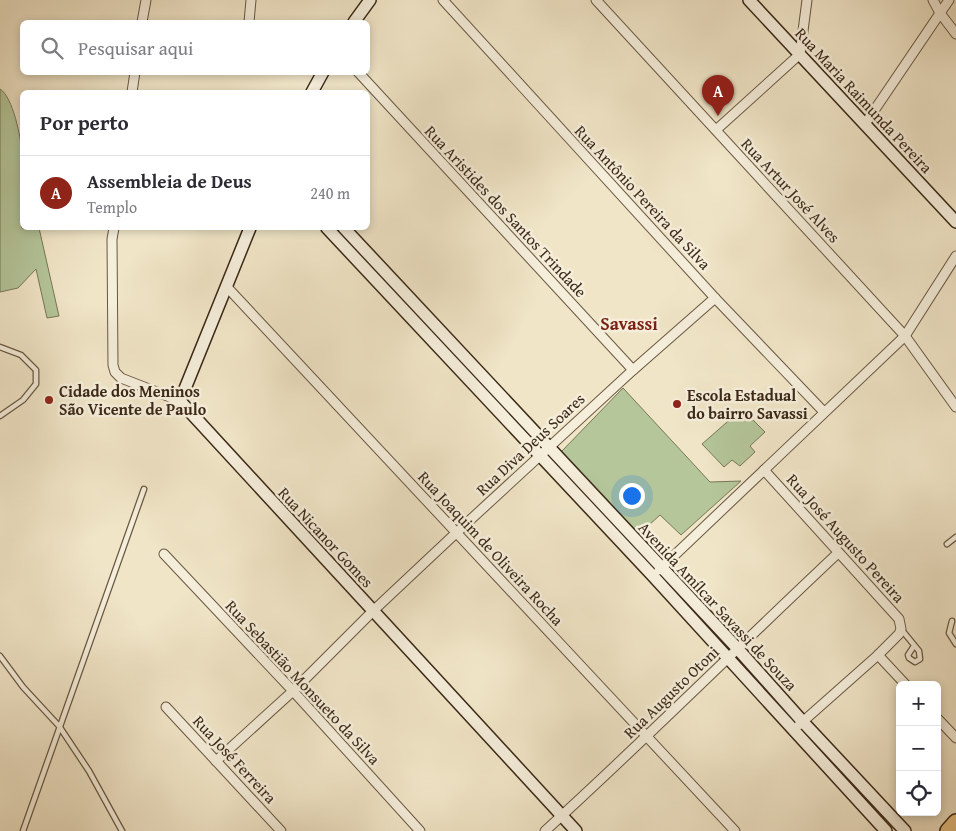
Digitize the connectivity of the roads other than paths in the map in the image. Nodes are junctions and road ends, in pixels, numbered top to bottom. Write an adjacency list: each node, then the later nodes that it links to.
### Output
1 (146, 0): 11 (street)
2 (251, 0): 12 (street)
3 (442, 0): 30 (street, Rua Antônio Pereira da Silva)
4 (596, 0): 22 (street, Rua Artur José Alves)
5 (749, 0): 15 (street, Rua Maria Raimunda Pereira)
6 (807, 0): 15 (street)
7 (933, 0): 10 (street)
8 (949, 0): 10 (street)
9 (369, 1): 13 (street)
10 (940, 14): 14 (street); 21 (street)
11 (142, 20)
12 (249, 20)
13 (355, 20)
14 (956, 34)
15 (800, 54): 21 (street, Rua Maria Raimunda Pereira); 22 (street)
16 (135, 75): 19 (street)
17 (322, 75): 20 (street)
18 (361, 75): 33 (street, Rua Aristides dos Santos Trindade)
19 (132, 90)
20 (313, 90)
21 (865, 124): 23 (street, Rua Maria Raimunda Pereira)
22 (716, 130): 31 (street, Rua Artur José Alves)
23 (956, 222)
24 (114, 230): 34 (street)
25 (249, 230): 29 (street)
26 (329, 230): 39 (street, Avenida Amílcar Savassi de Souza)
27 (346, 230): 38 (street, Avenida Amílcar Savassi de Souza)
28 (956, 256): 31 (street)
29 (226, 286): 34 (street); 42 (street, Rua Joaquim de Oliveira Rocha)
30 (715, 298): 33 (street, Rua Diva Deus Soares); 36 (street, Rua Antônio Pereira da Silva)
31 (905, 336): 35 (street, Rua Artur José Alves); 36 (street)
32 (0, 347): 37 (lane)
33 (633, 370): 38 (street, Rua Diva Deus Soares)
34 (180, 401): 48 (street, Rua Nicanor Gomes)
35 (956, 406)
36 (824, 412): 40 (street)
37 (0, 416)
38 (550, 447): 39 (street, Rua Diva Deus Soares); 47 (street, Avenida Amílcar Savassi de Souza)
39 (541, 456): 42 (street, Rua Diva Deus Soares); 47 (street, Avenida Amílcar Savassi de Souza)
40 (764, 470): 45 (street, Rua José Augusto Pereira); 47 (street)
41 (144, 489): 61 (lane)
42 (456, 533): 48 (street, Rua Diva Deus Soares); 63 (street, Rua Joaquim de Oliveira Rocha)
43 (956, 537): 44 (lane)
44 (947, 544)
45 (838, 553): 50 (street, Rua José Augusto Pereira); 53 (street, Rua Augusto Otoni)
46 (164, 554): 58 (street, Rua Sebastião Monsueto da Silva)
47 (657, 572): 53 (street, Avenida Amílcar Savassi de Souza); 56 (street, Avenida Amílcar Savassi de Souza)
48 (373, 611): 58 (street, Rua Diva Deus Soares); 66 (street, Rua Nicanor Gomes)
49 (952, 621): 51 (lane)
50 (901, 629): 52 (lane); 54 (street)
51 (956, 644)
52 (914, 646)
53 (737, 648): 56 (street, Rua Augusto Otoni); 62 (street, Avenida Amílcar Savassi de Souza)
54 (878, 655): 57 (street); 62 (street)
55 (0, 656): 61 (lane)
56 (727, 658): 62 (street, Avenida Amílcar Savassi de Souza); 63 (street, Rua Augusto Otoni)
57 (902, 681)
58 (293, 691): 65 (street, Rua Diva Deus Soares); 71 (street, Rua Sebastião Monsueto da Silva)
59 (166, 707): 65 (street, Rua José Ferreira)
60 (941, 722): 64 (street)
61 (59, 726): 68 (lane); 69 (lane)
62 (799, 726): 75 (street, Avenida Amílcar Savassi de Souza); 76 (street, Avenida Amílcar Savassi de Souza)
63 (646, 737): 66 (street, Rua Augusto Otoni); 74 (street, Rua Joaquim de Oliveira Rocha)
64 (956, 738)
65 (216, 761): 70 (street, Rua José Ferreira)
66 (562, 816): 72 (street, Rua Augusto Otoni); 73 (street, Rua Nicanor Gomes)
67 (956, 822): 77 (highway)
68 (23, 831)
69 (122, 831)
70 (281, 831)
71 (420, 831)
72 (545, 831)
73 (576, 831)
74 (735, 831)
75 (886, 831)
76 (904, 831)
77 (948, 831)

